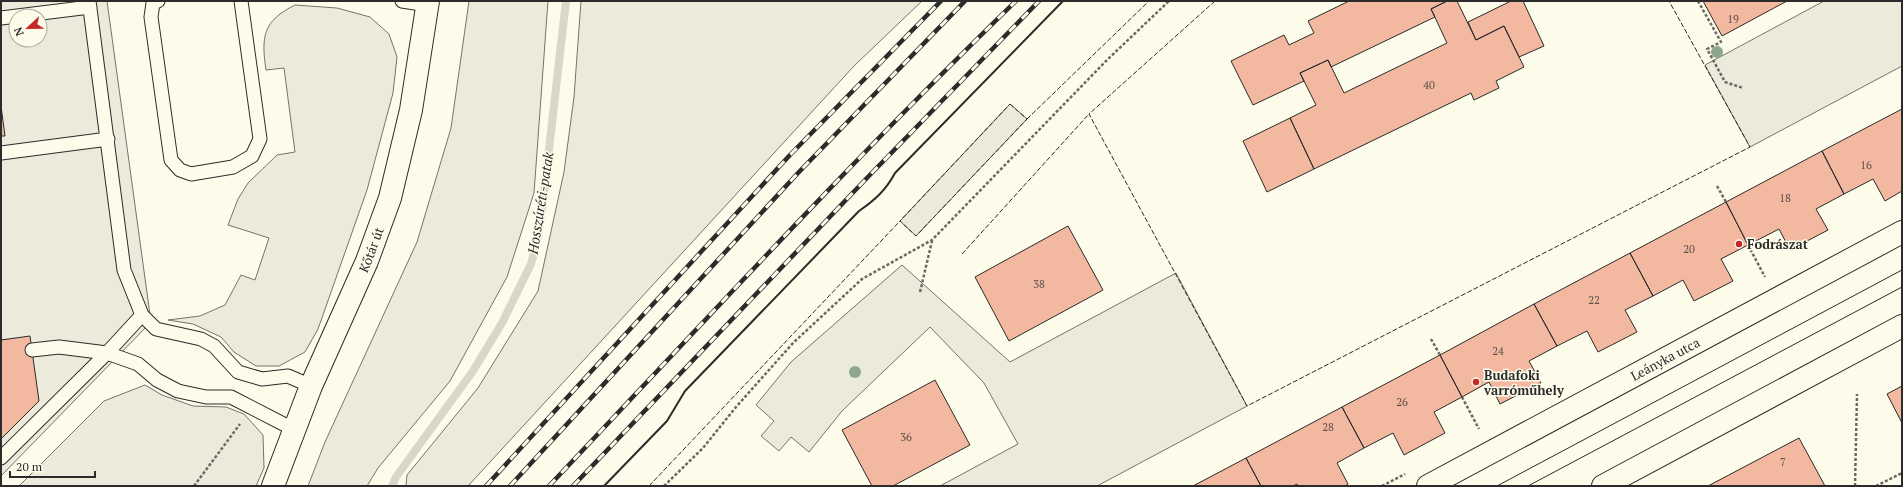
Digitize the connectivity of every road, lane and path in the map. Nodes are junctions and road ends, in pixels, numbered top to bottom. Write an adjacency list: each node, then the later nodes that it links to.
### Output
1 (158, 1): 2 (lane)
2 (241, 1)
3 (402, 1): 6 (lane)
4 (1169, 1): 15 (path)
5 (1698, 1): 9 (path)
6 (428, 3): 25 (main road, Kőtár út)
7 (90, 4): 8 (lane); 10 (lane)
8 (1, 18)
9 (1743, 88)
10 (108, 139): 11 (lane); 19 (lane)
11 (1, 153)
12 (1717, 186): 13 (path)
13 (1726, 202)
14 (1902, 232): 36 (main road, Leányka utca)
15 (932, 240): 18 (path); 35 (path)
16 (1748, 245): 17 (path)
17 (1767, 280)
18 (920, 292)
19 (142, 315): 23 (lane); 25 (lane)
20 (1902, 326): 37 (main road)
21 (1431, 339): 24 (path)
22 (32, 350): 23 (lane)
23 (107, 352): 28 (lane); 31 (lane)
24 (1440, 355)
25 (312, 386): 29 (main road, Kőtár út)
26 (1857, 394): 38 (path)
27 (1462, 397): 30 (path)
28 (252, 408): 29 (lane); 33 (path)
29 (295, 430): 34 (main road, Kőtár út)
30 (1482, 433)
31 (1, 458)
32 (1902, 473): 39 (path)
33 (194, 486)
34 (273, 486)
35 (664, 486)
36 (1428, 486)
37 (1603, 486)
38 (1855, 486)
39 (1876, 486)

